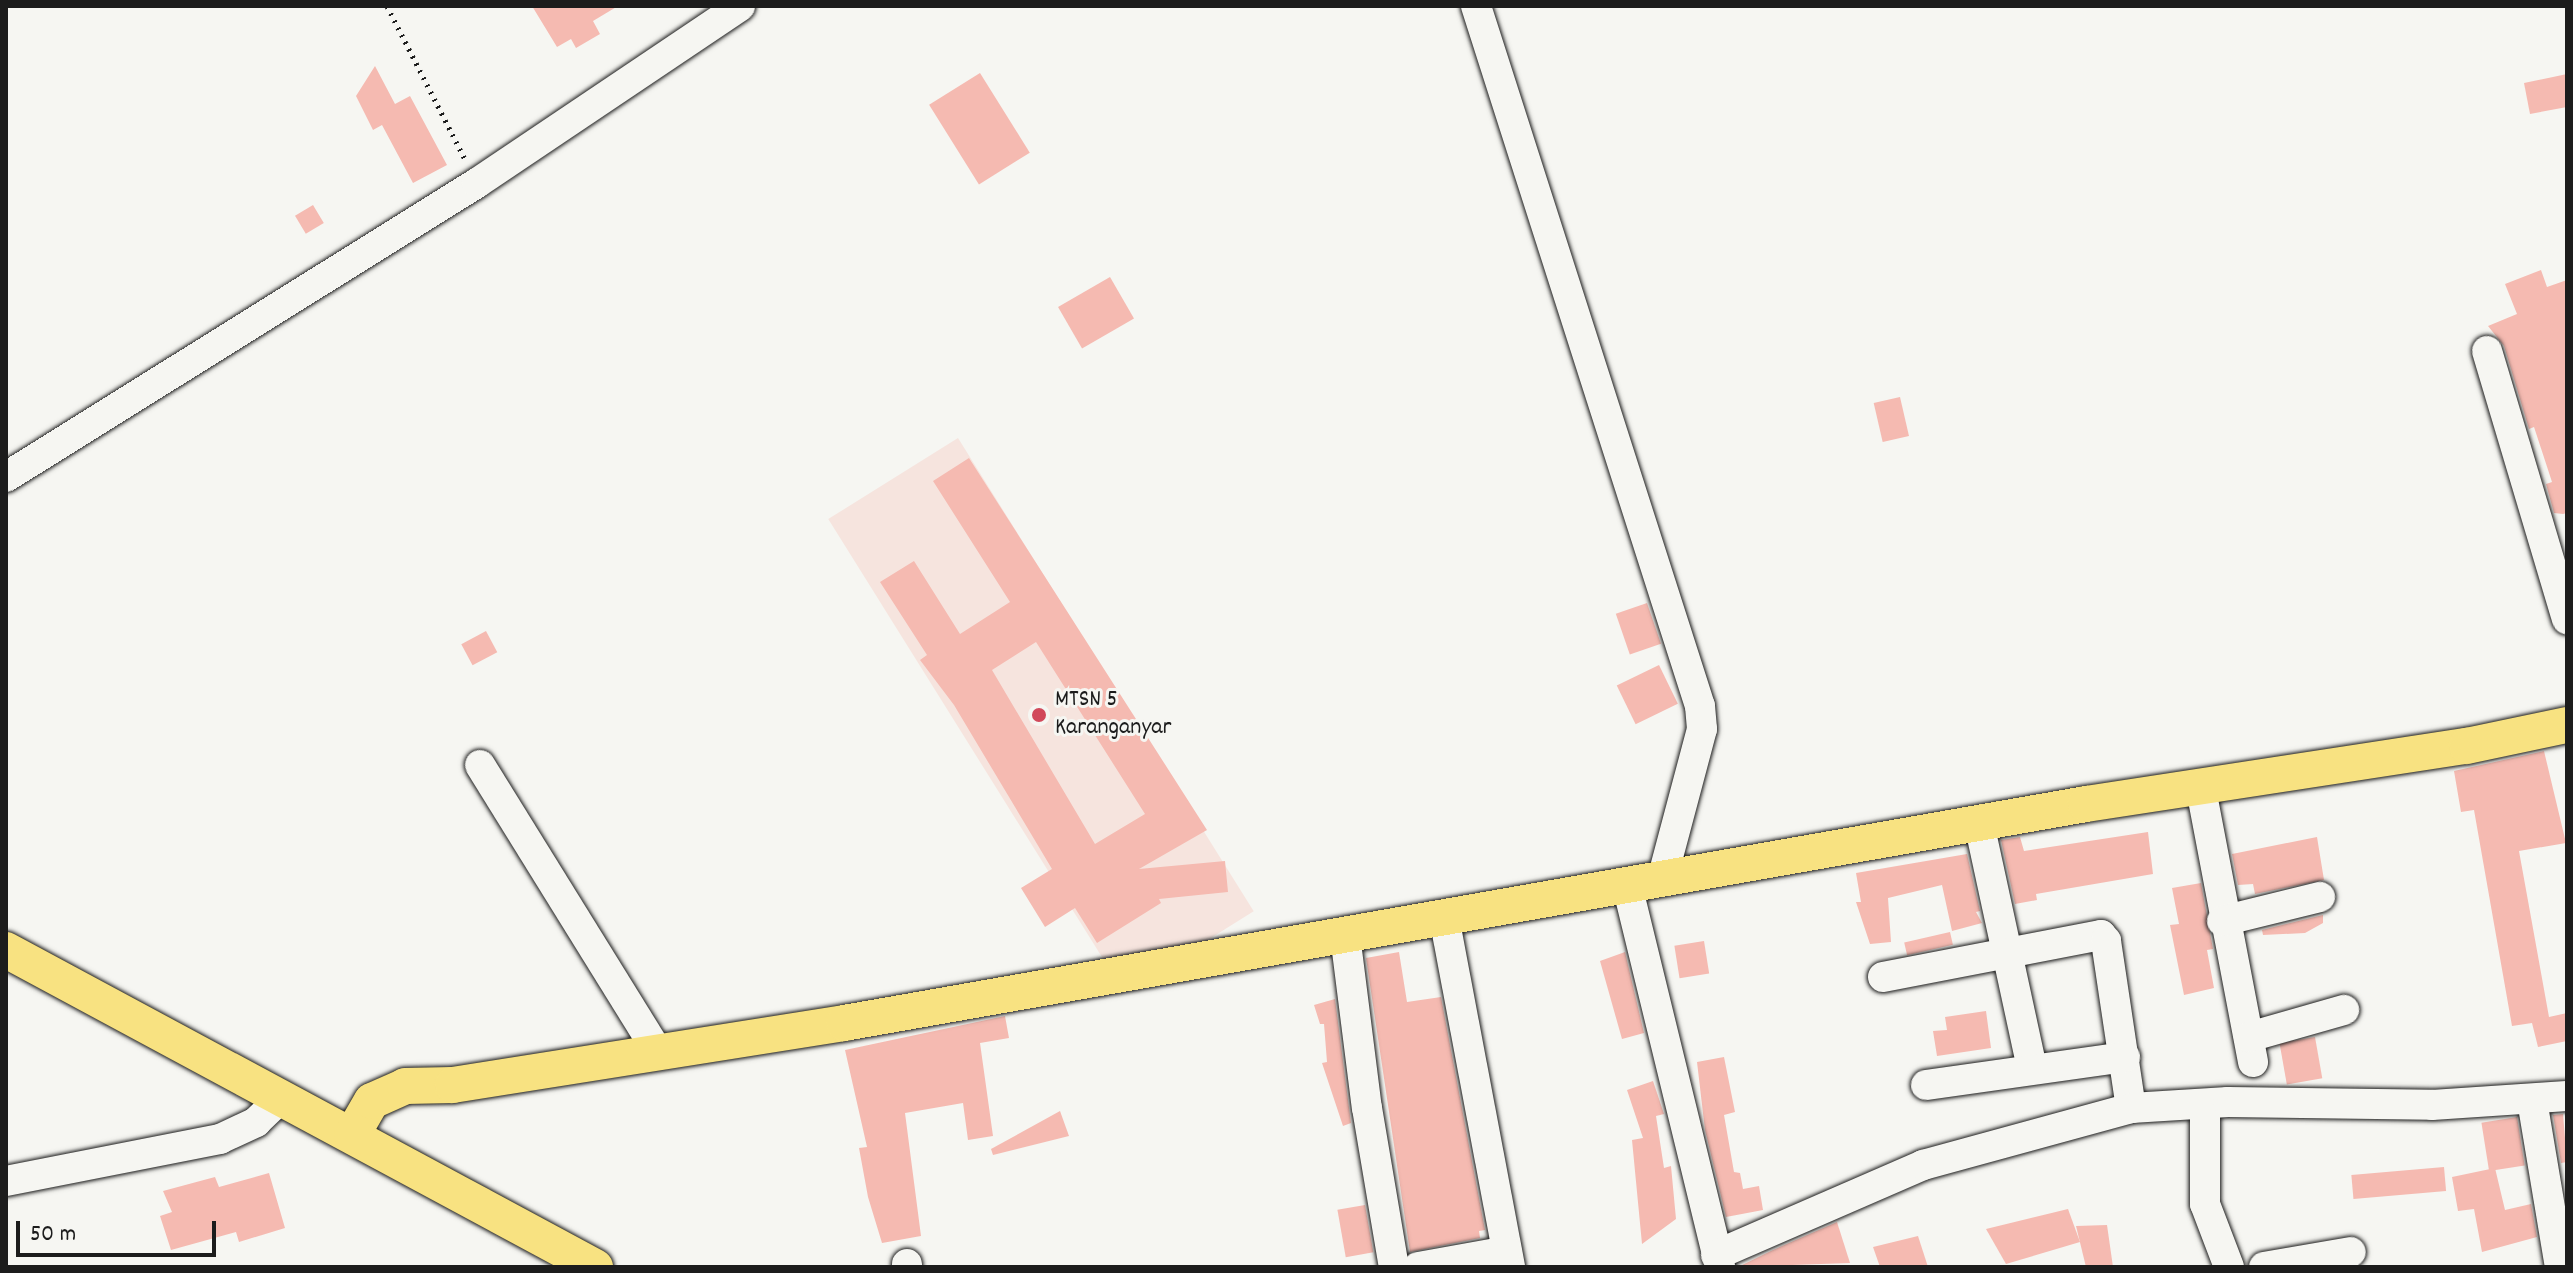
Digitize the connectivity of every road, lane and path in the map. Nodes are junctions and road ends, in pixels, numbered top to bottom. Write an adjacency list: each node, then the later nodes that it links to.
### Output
1 (387, 6): 4 (path)
2 (740, 6): 4 (street)
3 (1476, 6): 12 (street)
4 (477, 183): 6 (street)
5 (2487, 351): 7 (street)
6 (6, 477)
7 (2567, 619)
8 (2567, 725): 10 (main road)
9 (480, 765): 22 (street)
10 (2201, 789): 11 (main road); 16 (street)
11 (1979, 823): 12 (main road); 19 (street)
12 (1662, 879): 13 (main road)
13 (1627, 885): 15 (main road); 35 (street)
14 (2320, 897): 16 (street)
15 (1444, 917): 17 (main road); 34 (street)
16 (2222, 921): 21 (street)
17 (1345, 935): 22 (main road); 37 (street)
18 (6, 950): 30 (main road)
19 (2004, 953): 20 (street); 23 (street); 24 (street)
20 (1883, 977)
21 (2344, 1010)
22 (658, 1052): 31 (main road)
23 (2125, 1057): 24 (street); 29 (street)
24 (2032, 1068): 25 (street)
25 (1926, 1085)
26 (2567, 1096): 27 (street)
27 (2532, 1100): 28 (street); 41 (street)
28 (2205, 1105): 29 (street); 39 (street)
29 (2131, 1108): 35 (street)
30 (268, 1110): 31 (main road); 32 (street)
31 (352, 1135): 36 (main road)
32 (6, 1181)
33 (2351, 1252): 40 (street)
34 (1509, 1259): 38 (street)
35 (1718, 1261)
36 (595, 1267)
37 (1394, 1267)
38 (1418, 1267)
39 (2229, 1267)
40 (2264, 1267)
41 (2560, 1267)

